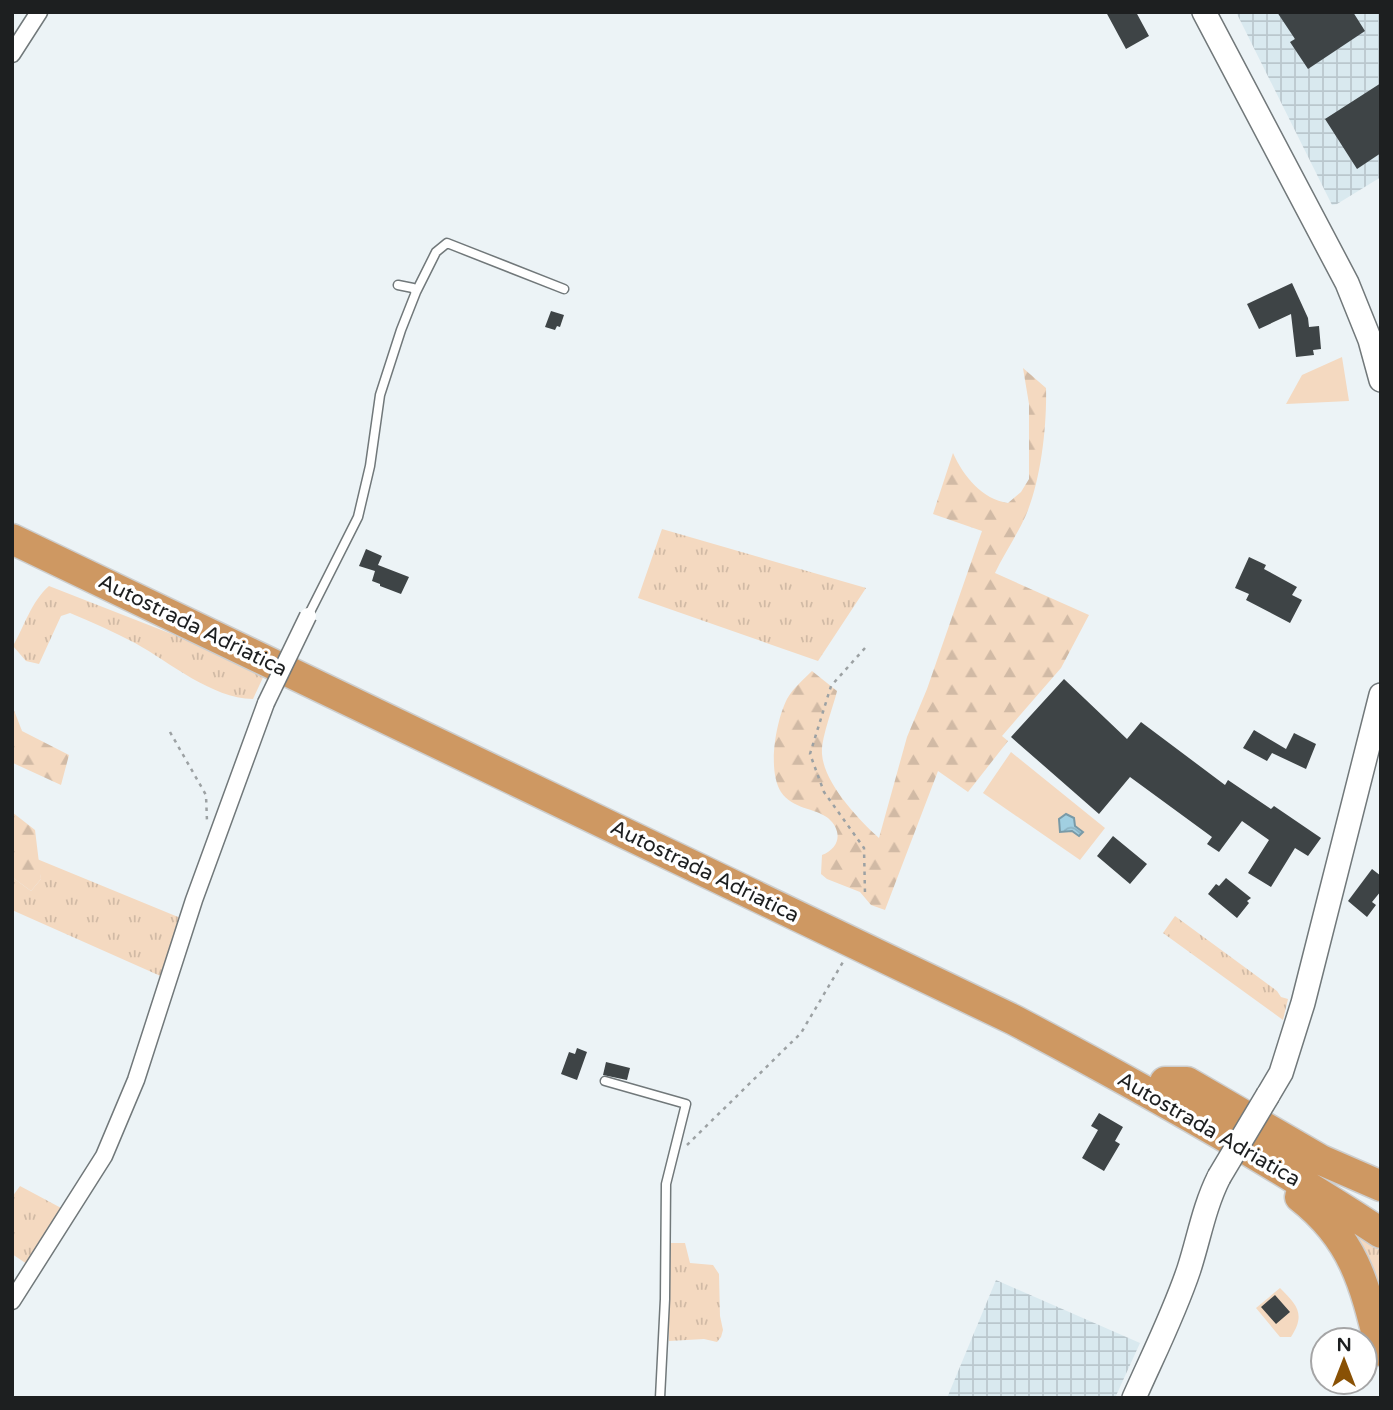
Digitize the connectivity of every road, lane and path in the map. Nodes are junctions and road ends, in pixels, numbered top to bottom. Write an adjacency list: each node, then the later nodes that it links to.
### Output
1 (39, 12): 3 (street)
2 (1204, 12): 7 (main road)
3 (12, 54)
4 (398, 285): 6 (lane)
5 (564, 289): 6 (lane)
6 (416, 292): 10 (lane)
7 (1381, 380)
8 (12, 519): 11 (highway, Autostrada Adriatica)
9 (12, 539): 11 (highway, Autostrada Adriatica)
10 (308, 616): 25 (street, bridge)
11 (195, 617): 19 (highway, Autostrada Adriatica); 20 (highway, Autostrada Adriatica)
12 (865, 648): 16 (path)
13 (1381, 695): 28 (main road, bridge)
14 (170, 732): 15 (path)
15 (207, 823)
16 (865, 894)
17 (844, 961): 21 (path)
18 (605, 1081): 21 (lane)
19 (1165, 1082): 22 (highway); 23 (highway, Autostrada Adriatica)
20 (1246, 1149): 24 (highway, Autostrada Adriatica); 26 (highway)
21 (672, 1159): 27 (lane)
22 (1381, 1185)
23 (1381, 1212)
24 (1381, 1233)
25 (12, 1301)
26 (1381, 1351)
27 (660, 1398)
28 (1134, 1398)

